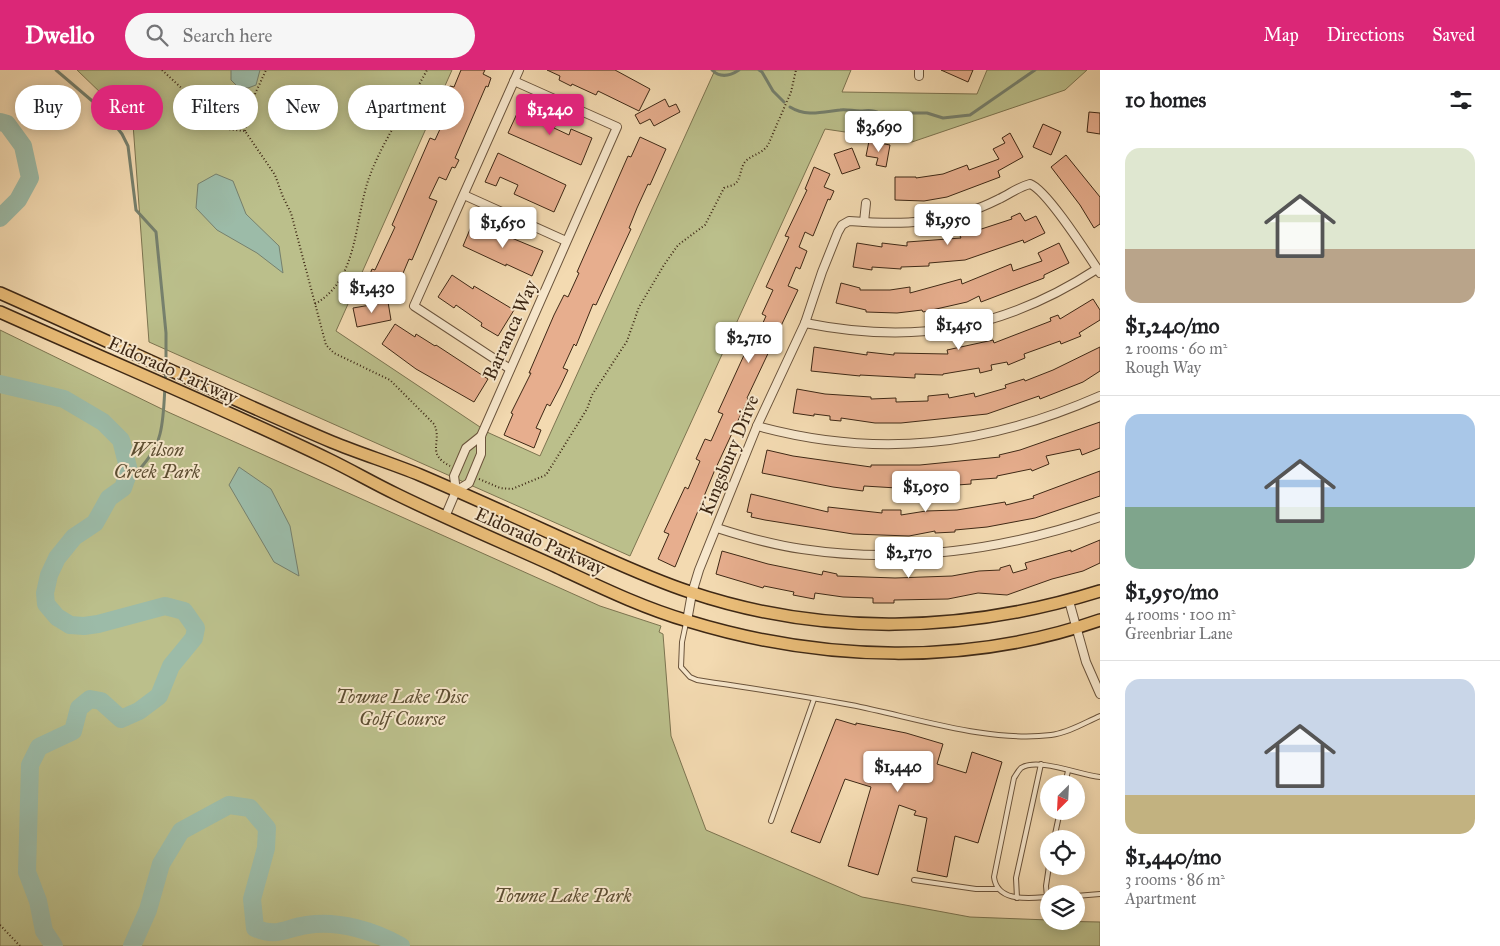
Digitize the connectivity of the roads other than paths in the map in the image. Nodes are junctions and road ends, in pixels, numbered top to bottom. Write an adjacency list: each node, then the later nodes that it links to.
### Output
1 (519, 70): 2 (street)
2 (514, 81): 3 (street); 6 (street, Barranca Way)
3 (464, 195): 6 (street); 11 (street)
4 (866, 203): 5 (street)
5 (864, 222): 7 (street); 10 (street, Kingsbury Drive)
6 (566, 240): 11 (street, Barranca Way)
7 (1098, 271): 10 (street)
8 (0, 293): 15 (main road, Eldorado Parkway)
9 (0, 312): 16 (main road, Eldorado Parkway)
10 (805, 323): 13 (street, Kingsbury Drive)
11 (510, 369): 14 (street, Barranca Way)
12 (1100, 396): 13 (street)
13 (757, 426): 18 (street, Kingsbury Drive)
14 (481, 436): 15 (street, Barranca Way); 15 (street, Barranca Way)
15 (456, 491): 16 (street, Barranca Way); 20 (main road, Eldorado Parkway)
16 (445, 517): 23 (main road, Eldorado Parkway)
17 (1100, 517): 18 (street)
18 (717, 528): 20 (street, Kingsbury Drive)
19 (1100, 591): 21 (main road, Eldorado Parkway)
20 (692, 593): 21 (main road, Eldorado Parkway); 23 (street, Kingsbury Drive)
21 (1069, 601): 24 (street)
22 (1100, 620): 24 (main road, Eldorado Parkway)
23 (686, 621): 24 (main road, Eldorado Parkway); 26 (lane)
24 (1077, 628): 25 (street)
25 (1100, 694)
26 (814, 699): 27 (lane); 32 (lane)
27 (1100, 716)
28 (1040, 764): 29 (lane); 34 (lane); 38 (lane)
29 (1068, 770): 30 (lane); 31 (lane)
30 (1067, 775)
31 (1100, 777)
32 (771, 821)
33 (914, 880): 34 (lane)
34 (997, 888): 38 (lane)
35 (1100, 894): 36 (lane)
36 (1085, 895)
37 (1040, 897): 38 (lane)
38 (1017, 898)

